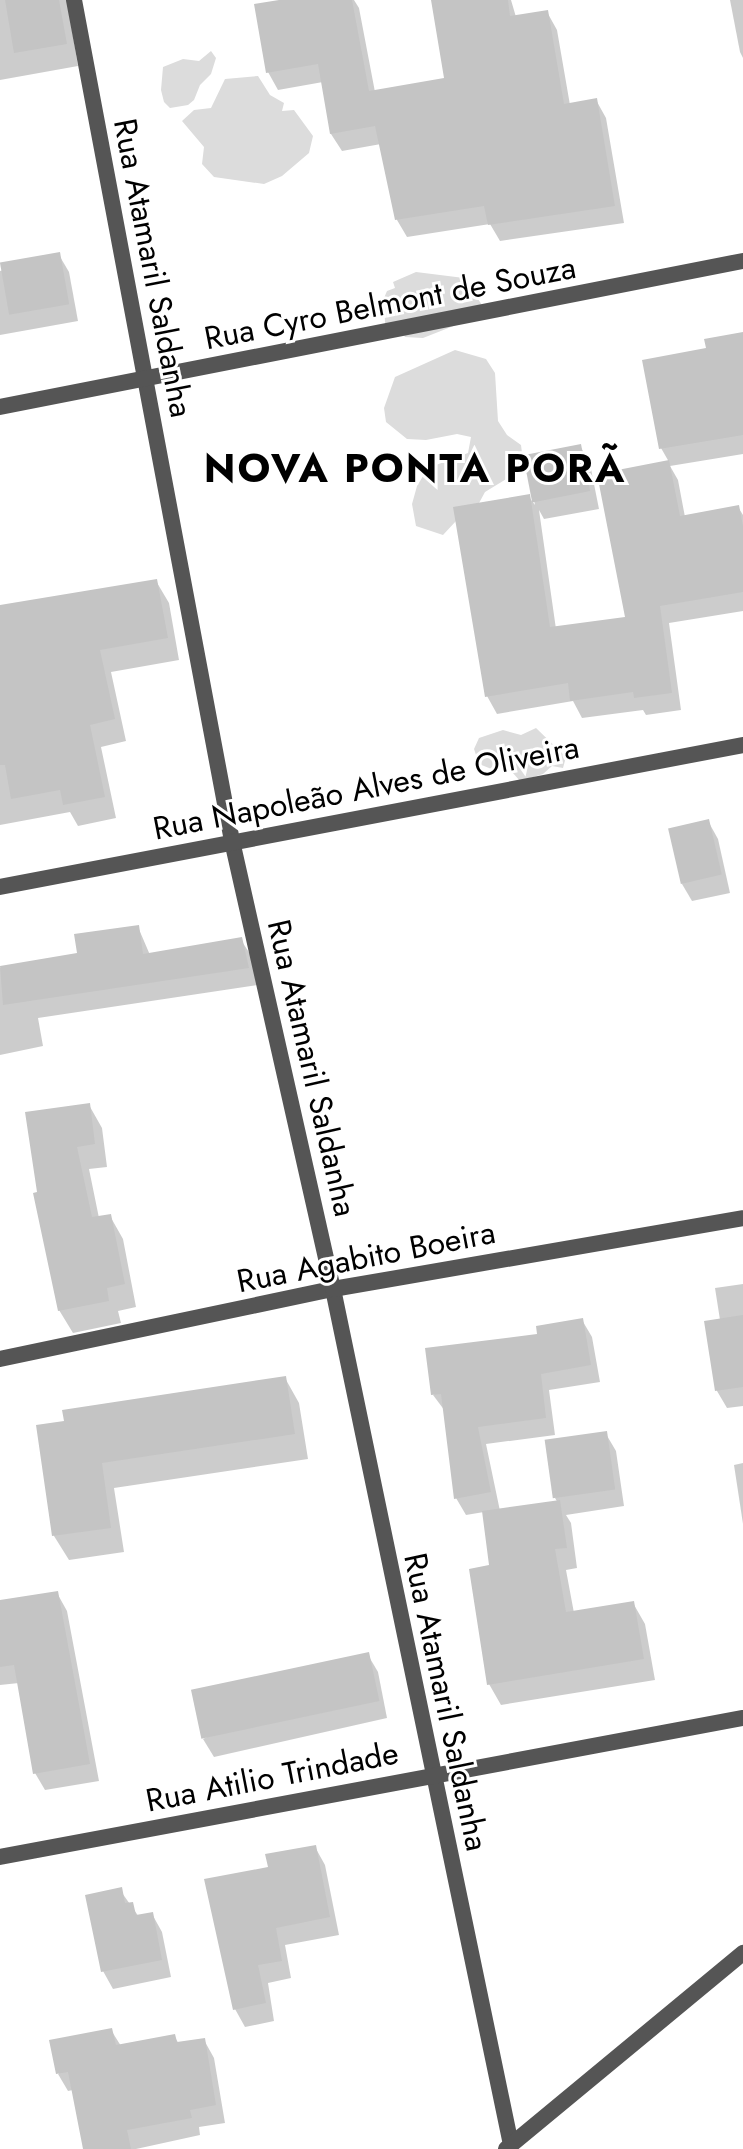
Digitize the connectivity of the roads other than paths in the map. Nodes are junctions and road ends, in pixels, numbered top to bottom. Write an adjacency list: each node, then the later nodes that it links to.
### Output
1 (74, 0): 3 (street, Rua Atamaril Saldanha)
2 (743, 261): 3 (street, Rua Cyro Belmont de Souza)
3 (146, 379): 4 (street, Rua Cyro Belmont de Souza); 6 (street, Rua Atamaril Saldanha)
4 (0, 407)
5 (743, 745): 6 (street, Rua Napoleão Alves de Oliveira)
6 (232, 841): 7 (street, Rua Napoleão Alves de Oliveira); 9 (street, Rua Atamaril Saldanha)
7 (0, 887)
8 (743, 1218): 9 (street, Rua Agabito Boeira)
9 (333, 1289): 10 (street, Rua Agabito Boeira); 12 (street, Rua Atamaril Saldanha)
10 (0, 1359)
11 (743, 1718): 12 (street, Rua Atilio Trindade)
12 (432, 1775): 13 (street, Rua Atilio Trindade); 15 (street, Rua Atamaril Saldanha)
13 (0, 1857)
14 (743, 1953): 15 (street)
15 (508, 2147)

